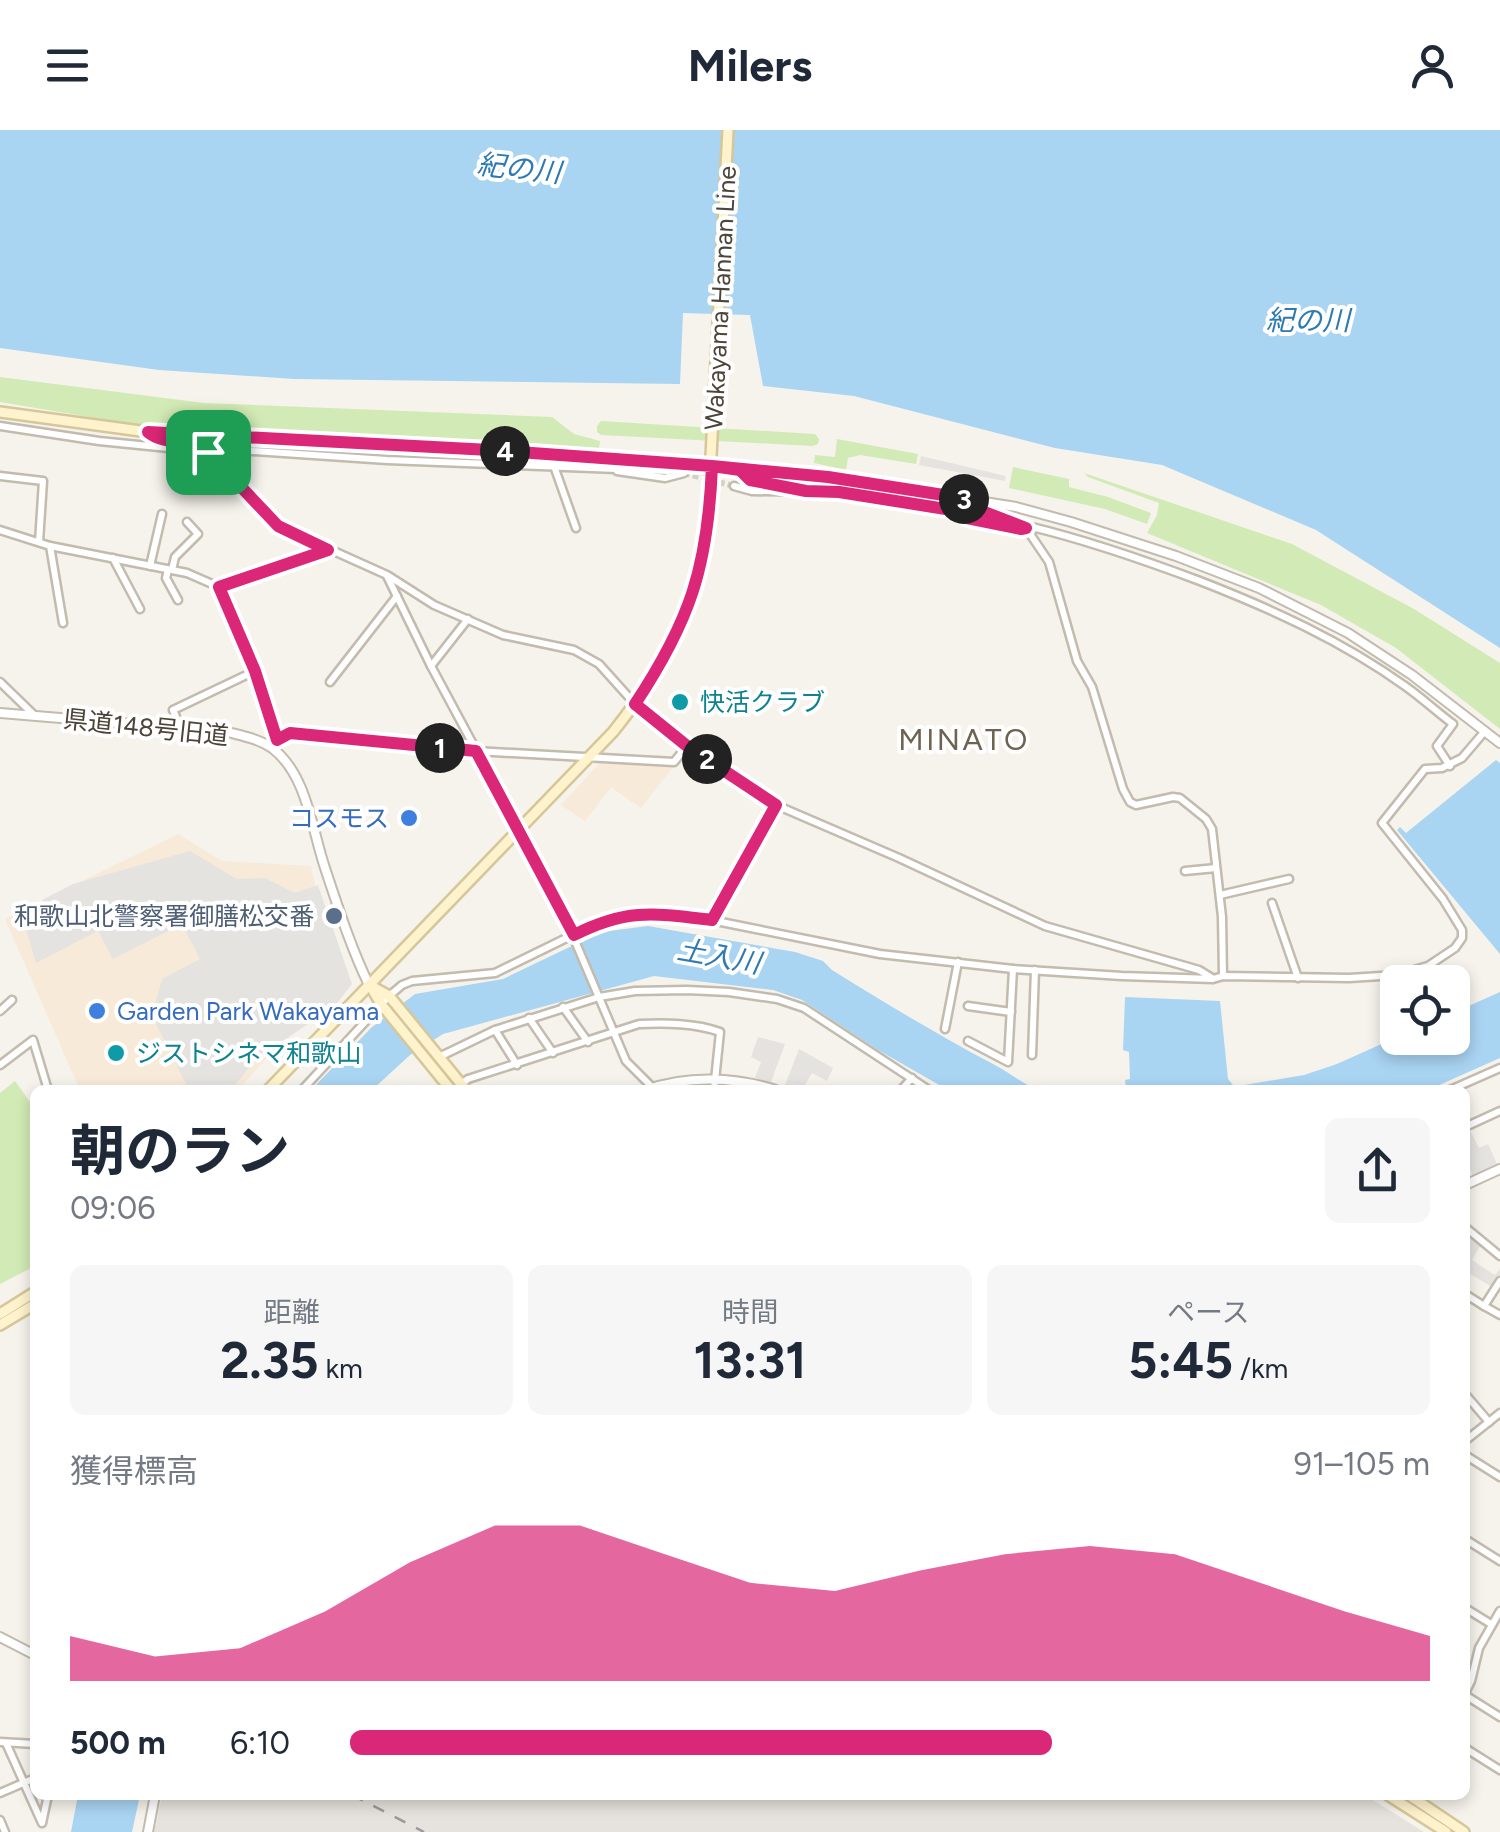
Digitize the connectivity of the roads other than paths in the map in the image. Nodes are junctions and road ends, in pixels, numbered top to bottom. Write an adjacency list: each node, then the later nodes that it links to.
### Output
1 (728, 130): 7 (main road, Wakayama Hannan Line)
2 (0, 412): 4 (main road)
3 (0, 426): 5 (street)
4 (148, 432): 5 (street); 8 (main road)
5 (208, 452): 6 (street); 21 (street)
6 (554, 466): 8 (street); 16 (street)
7 (712, 466): 8 (main road); 9 (street); 36 (main road, Wakayama Hannan Line)
8 (681, 468)
9 (740, 470): 12 (street); 13 (street)
10 (0, 476): 19 (street)
11 (734, 486): 12 (street)
12 (806, 491): 17 (street)
13 (963, 498): 17 (street); 40 (street)
14 (162, 514): 23 (street)
15 (187, 522): 24 (street)
16 (576, 528)
17 (1026, 528): 46 (street); 49 (street)
18 (0, 530): 19 (street)
19 (39, 542): 20 (street)
20 (50, 546): 22 (street); 31 (street)
21 (328, 550): 25 (street); 26 (street)
22 (113, 558): 23 (street); 29 (street)
23 (150, 566): 24 (street)
24 (170, 570): 26 (street); 28 (street)
25 (387, 575): 27 (street); 30 (street)
26 (219, 587): 33 (street)
27 (397, 596): 32 (street); 35 (street)
28 (178, 600)
29 (140, 609)
30 (468, 619): 32 (street); 36 (street)
31 (63, 624)
32 (432, 666): 44 (street)
33 (255, 671): 39 (street); 42 (street)
34 (0, 682): 38 (street)
35 (330, 682)
36 (635, 704): 43 (street); 45 (main road, Wakayama Hannan Line)
37 (0, 713): 38 (street, 県道148号旧道)
38 (34, 716): 39 (street, 県道148号旧道)
39 (181, 728): 42 (street, 県道148号旧道)
40 (1485, 731): 41 (street); 46 (street)
41 (1500, 743)
42 (275, 744): 44 (street); 62 (street)
43 (687, 746): 45 (street); 47 (street)
44 (476, 751): 45 (street); 48 (street)
45 (588, 758): 48 (main road, Wakayama Hannan Line)
46 (1450, 766): 60 (street)
47 (776, 805): 54 (street); 61 (street)
48 (518, 830): 55 (street); 62 (main road, Wakayama Hannan Line)
49 (1216, 868): 50 (street); 52 (street)
50 (1185, 872)
51 (1289, 879): 52 (street)
52 (1220, 895): 59 (street)
53 (1272, 903): 60 (street)
54 (712, 920): 55 (street); 56 (street)
55 (574, 937): 63 (street); 65 (street)
56 (958, 962): 57 (street); 71 (street)
57 (1014, 969): 58 (street); 69 (street)
58 (1035, 970): 61 (street); 78 (street)
59 (1223, 976): 60 (street); 61 (street)
60 (1298, 978)
61 (1213, 979)
62 (369, 985): 65 (main road); 86 (main road)
63 (598, 995): 67 (street); 73 (street); 83 (street)
64 (12, 1000): 68 (street)
65 (388, 1003): 76 (main road); 87 (street)
66 (968, 1006): 69 (street)
67 (563, 1007): 70 (street); 75 (street)
68 (0, 1011)
69 (1011, 1012): 74 (street)
70 (530, 1018): 72 (street); 77 (street)
71 (945, 1029)
72 (495, 1030): 79 (street); 80 (street)
73 (616, 1033): 75 (street); 84 (street); 91 (street)
74 (968, 1041)
75 (588, 1042): 77 (street)
76 (428, 1051): 79 (main road); 88 (main road)
77 (552, 1053): 80 (street)
78 (1032, 1055)
79 (440, 1057): 89 (main road)
80 (517, 1064): 90 (street)
81 (0, 1065): 85 (street)
82 (1500, 1068): 97 (street)
83 (912, 1078): 95 (street); 96 (street)
84 (716, 1079): 92 (street); 93 (street); 94 (street)
85 (46, 1085)
86 (273, 1085)
87 (307, 1085)
88 (456, 1085)
89 (457, 1085)
90 (462, 1085)
91 (648, 1085)
92 (671, 1085)
93 (715, 1085)
94 (749, 1085)
95 (906, 1085)
96 (922, 1085)
97 (1461, 1085)
98 (1500, 1111): 99 (street)
99 (1470, 1125)
100 (1500, 1170): 101 (street)
101 (1470, 1182)
102 (1470, 1232): 103 (street)
103 (1500, 1256)
104 (1500, 1281): 107 (street)
105 (30, 1295): 109 (main road)
106 (1470, 1297): 107 (street)
107 (1484, 1306): 110 (street)
108 (30, 1307): 111 (main road)
109 (0, 1314)
110 (1500, 1315)
111 (0, 1325)
112 (1470, 1400): 114 (street)
113 (1500, 1413): 114 (street)
114 (1489, 1422): 115 (street)
115 (1470, 1437)
116 (1470, 1458): 117 (street)
117 (1500, 1476)
118 (1470, 1542): 119 (street)
119 (1500, 1560)
120 (1470, 1611): 122 (street)
121 (1500, 1611): 122 (street)
122 (1490, 1624): 125 (street)
123 (0, 1637): 124 (street)
124 (30, 1652)
125 (1470, 1685)
126 (1470, 1697): 127 (street)
127 (1500, 1716)
128 (3, 1742): 129 (street); 133 (street)
129 (30, 1744)
130 (1470, 1751): 131 (street)
131 (1500, 1770)
132 (30, 1780): 133 (street)
133 (24, 1783): 134 (street); 135 (street)
134 (0, 1794)
135 (30, 1799)
136 (30, 1800): 142 (street)
137 (47, 1800): 142 (street)
138 (153, 1800): 144 (street)
139 (1404, 1800): 145 (main road)
140 (1406, 1800): 146 (main road)
141 (0, 1820): 143 (street)
142 (41, 1828)
143 (5, 1832)
144 (148, 1832)
145 (1446, 1832)
146 (1464, 1832)

